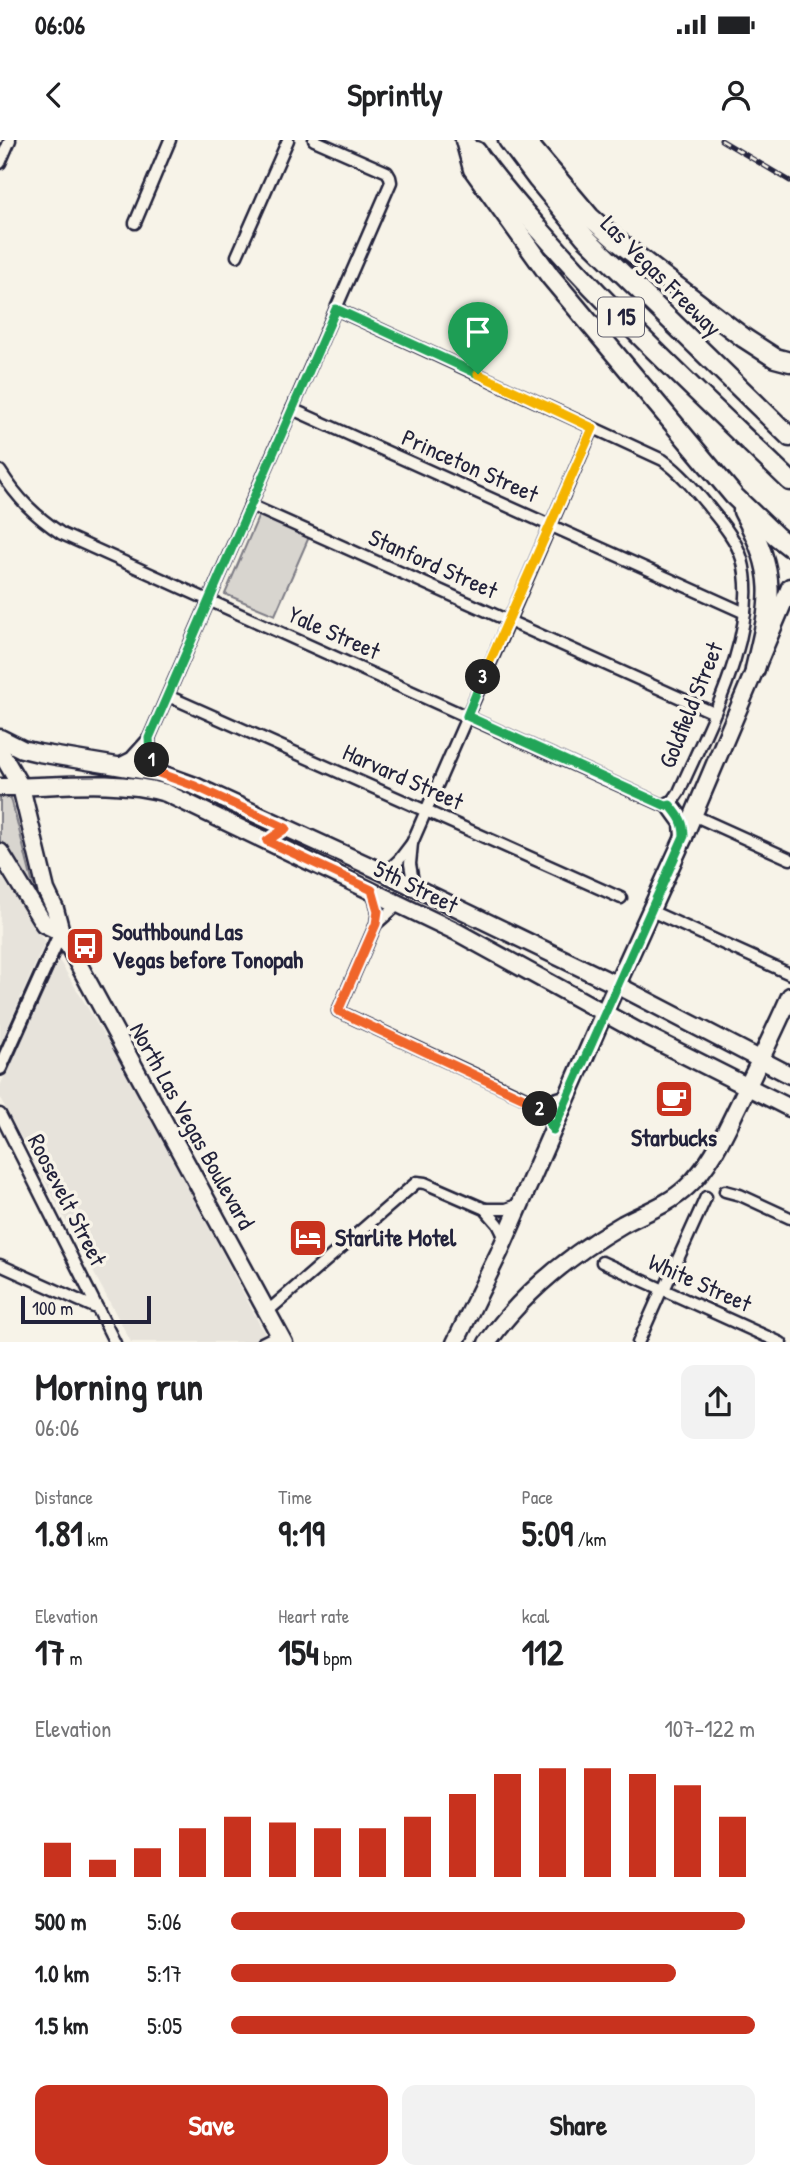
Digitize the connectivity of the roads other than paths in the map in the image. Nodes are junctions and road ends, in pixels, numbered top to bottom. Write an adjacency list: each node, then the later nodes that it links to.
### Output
1 (170, 140): 9 (street)
2 (288, 140): 10 (street)
3 (314, 140): 11 (street)
4 (466, 140): 17 (highway, I 15); 18 (highway)
5 (508, 140): 15 (highway, Las Vegas Freeway / I 15)
6 (525, 140): 12 (highway)
7 (9, 142): 8 (street)
8 (0, 163)
9 (135, 223)
10 (237, 256)
11 (336, 309): 13 (street); 14 (street, Goldfield Street)
12 (790, 362)
13 (292, 409): 19 (street); 20 (street, Princeton Street)
14 (593, 428): 20 (street); 24 (street, Goldfield Street)
15 (790, 437)
16 (0, 471): 23 (street, Yale Street)
17 (790, 481)
18 (734, 496): 21 (highway); 26 (highway)
19 (250, 505): 23 (street); 25 (street, Stanford Street)
20 (550, 525): 24 (street, Princeton Street); 25 (street)
21 (790, 547)
22 (790, 587): 26 (main road)
23 (210, 600): 27 (street); 29 (street, Yale Street)
24 (745, 613): 28 (street, Goldfield Street)
25 (508, 621): 28 (street, Stanford Street); 29 (street)
26 (755, 669): 39 (main road)
27 (168, 696): 31 (street); 38 (street, Harvard Street)
28 (713, 713): 37 (street, Goldfield Street)
29 (467, 716): 37 (street, Yale Street); 38 (street)
30 (0, 738): 33 (main road, 5th Street)
31 (149, 738): 33 (street); 34 (street)
32 (0, 751): 36 (main road, North Las Vegas Boulevard)
33 (117, 765): 34 (main road, 5th Street)
34 (159, 773): 40 (main road, 5th Street)
35 (0, 786): 36 (main road, 5th Street)
36 (21, 787): 42 (main road, 5th Street); 53 (main road, North Las Vegas Boulevard)
37 (670, 805): 41 (main road)
38 (426, 810): 43 (street); 49 (street, Harvard Street)
39 (693, 815): 41 (main road); 45 (street)
40 (286, 828): 42 (main road); 46 (main road, 5th Street)
41 (684, 836): 51 (main road)
42 (267, 841): 48 (main road, 5th Street)
43 (412, 843): 46 (street); 47 (street)
44 (0, 852): 53 (main road, North Las Vegas Boulevard)
45 (790, 859)
46 (385, 873): 47 (main road, 5th Street)
47 (414, 887): 55 (main road, 5th Street)
48 (372, 890): 50 (main road, 5th Street); 52 (street)
49 (621, 898)
50 (400, 903): 52 (street); 57 (main road, 5th Street)
51 (651, 911): 54 (street); 55 (main road)
52 (376, 924): 63 (street)
53 (61, 932): 59 (street); 77 (main road, North Las Vegas Boulevard)
54 (790, 974)
55 (617, 985): 57 (main road); 58 (main road, 5th Street)
56 (790, 996): 58 (main road)
57 (604, 1013): 61 (main road, 5th Street); 62 (main road)
58 (761, 1060): 60 (main road, 5th Street); 61 (main road)
59 (0, 1068)
60 (790, 1075)
61 (747, 1087): 64 (main road, 5th Street); 82 (main road)
62 (568, 1096): 63 (street); 66 (main road)
63 (530, 1101): 66 (street)
64 (790, 1108)
65 (0, 1114): 76 (street, Roosevelt Street)
66 (553, 1130): 69 (main road)
67 (725, 1191): 71 (street)
68 (706, 1197): 75 (street)
69 (520, 1203): 70 (street); 72 (main road)
70 (485, 1209): 72 (street); 77 (street)
71 (790, 1217)
72 (505, 1238): 81 (main road)
73 (602, 1262): 75 (street, White Street)
74 (0, 1265): 76 (street)
75 (663, 1289): 83 (street); 84 (street, White Street)
76 (98, 1309): 79 (street, Roosevelt Street)
77 (268, 1311): 78 (main road, North Las Vegas Boulevard)
78 (282, 1338): 80 (street)
79 (115, 1342)
80 (262, 1342)
81 (456, 1342)
82 (487, 1342)
83 (638, 1342)
84 (781, 1342)

